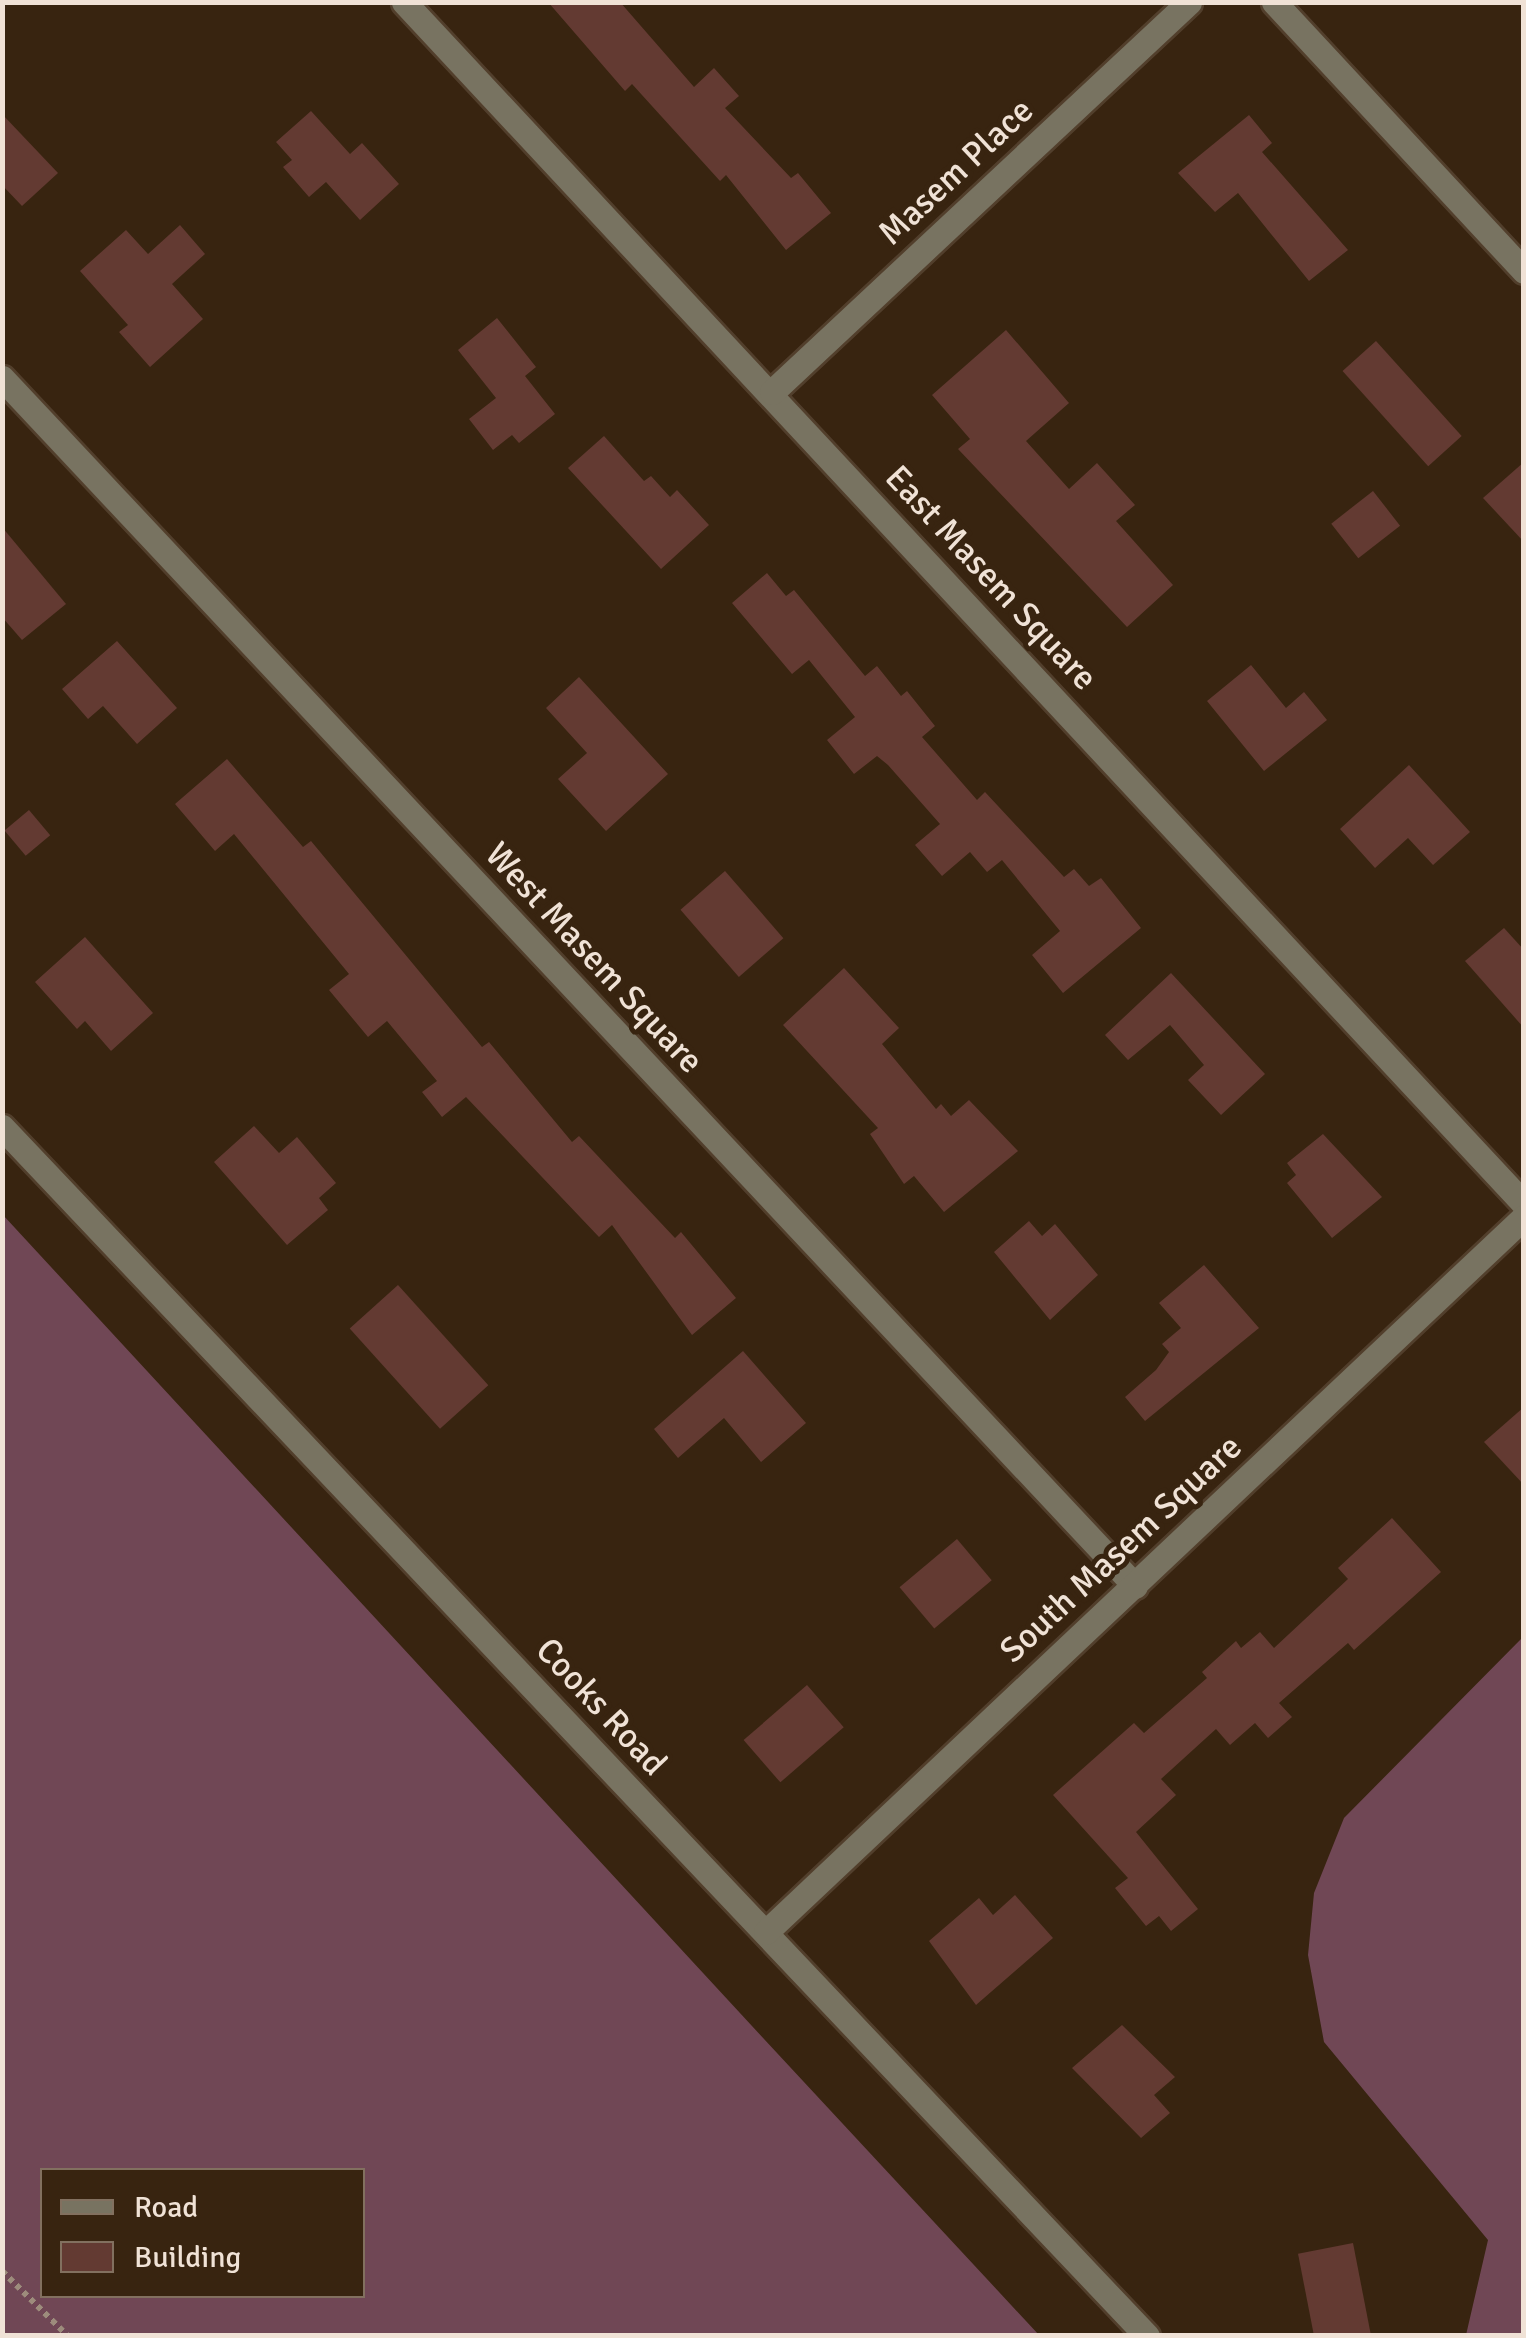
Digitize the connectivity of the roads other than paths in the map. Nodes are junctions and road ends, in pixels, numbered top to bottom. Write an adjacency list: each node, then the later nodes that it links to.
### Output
1 (404, 2): 6 (street, East Masem Square)
2 (1189, 2): 6 (street, Masem Place)
3 (1274, 2): 4 (street)
4 (1524, 271)
5 (2, 378): 10 (street, West Masem Square)
6 (772, 392): 8 (street, East Masem Square)
7 (2, 1128): 11 (street, Cooks Road)
8 (1524, 1204)
9 (1524, 1216): 10 (street, South Masem Square)
10 (1134, 1586): 11 (street, South Masem Square)
11 (766, 1932): 12 (street, Cooks Road)
12 (1147, 2336)

